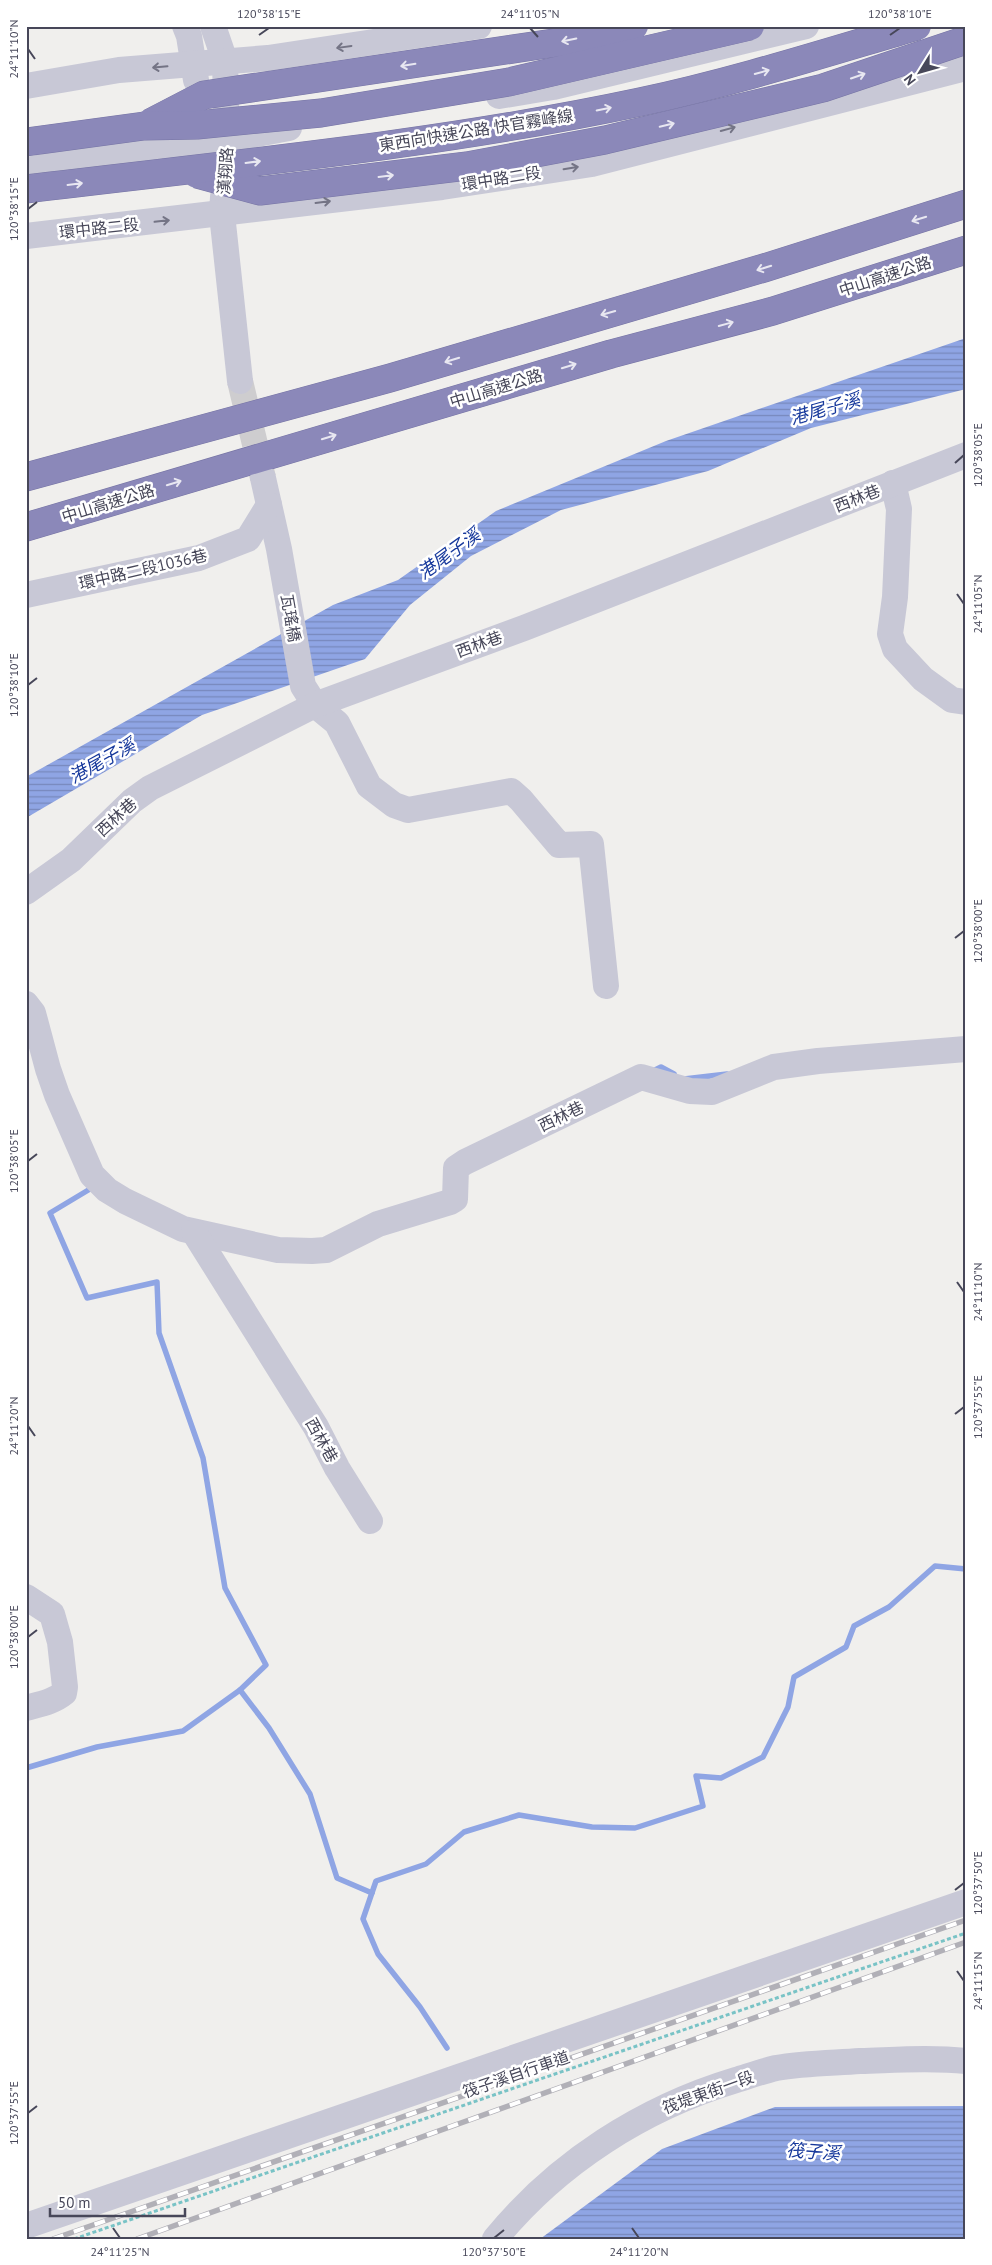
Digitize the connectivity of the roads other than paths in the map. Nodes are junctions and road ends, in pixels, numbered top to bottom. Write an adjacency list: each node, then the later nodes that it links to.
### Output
1 (184, 26): 10 (street, 漢翔路)
2 (213, 26): 9 (street, 漢翔路)
3 (479, 26): 9 (street, one-way to 9)
4 (634, 26): 13 (highway, one-way to 13, bridge)
5 (751, 26): 13 (highway, bridge); 14 (street)
6 (806, 26): 14 (street)
7 (917, 26): 18 (highway, 東西向快速公路 快官霧峰線, one-way to 7, bridge)
8 (966, 40): 18 (highway, one-way to 8, bridge)
9 (226, 61): 10 (street); 14 (street, 漢翔路)
10 (194, 64): 12 (street, one-way to 12); 14 (street, 漢翔路)
11 (966, 68): 21 (street, 環中路二段, one-way to 11)
12 (26, 86)
13 (144, 126): 15 (highway, bridge)
14 (216, 134): 16 (street); 17 (street); 21 (street, 漢翔路)
15 (26, 142)
16 (26, 158)
17 (26, 170)
18 (184, 170): 19 (highway, 東西向快速公路 快官霧峰線, one-way to 18, bridge)
19 (26, 190)
20 (966, 204): 26 (highway, one-way to 26)
21 (222, 214): 22 (street, 環中路二段, one-way to 21); 24 (street)
22 (26, 236)
23 (966, 250): 30 (highway, 中山高速公路, one-way to 23)
24 (240, 380)
25 (966, 455): 28 (street, 西林巷)
26 (26, 477)
27 (263, 478): 29 (street, 瓦瑤橋)
28 (893, 483): 32 (street, 西林巷); 33 (street)
29 (269, 505): 31 (street, 環中路二段1036巷); 32 (street, 瓦瑤橋)
30 (26, 527)
31 (26, 595)
32 (309, 696): 34 (street, 西林巷); 35 (street)
33 (966, 702)
34 (26, 892)
35 (606, 986)
36 (26, 1004): 38 (street, 西林巷)
37 (966, 1050): 38 (street, 西林巷)
38 (194, 1232): 39 (street, 西林巷)
39 (370, 1520)
40 (26, 1597): 41 (street)
41 (26, 1708)
42 (966, 1902): 44 (street)
43 (966, 2061): 45 (street, 筏堤東街一段)
44 (26, 2226)
45 (495, 2239)

